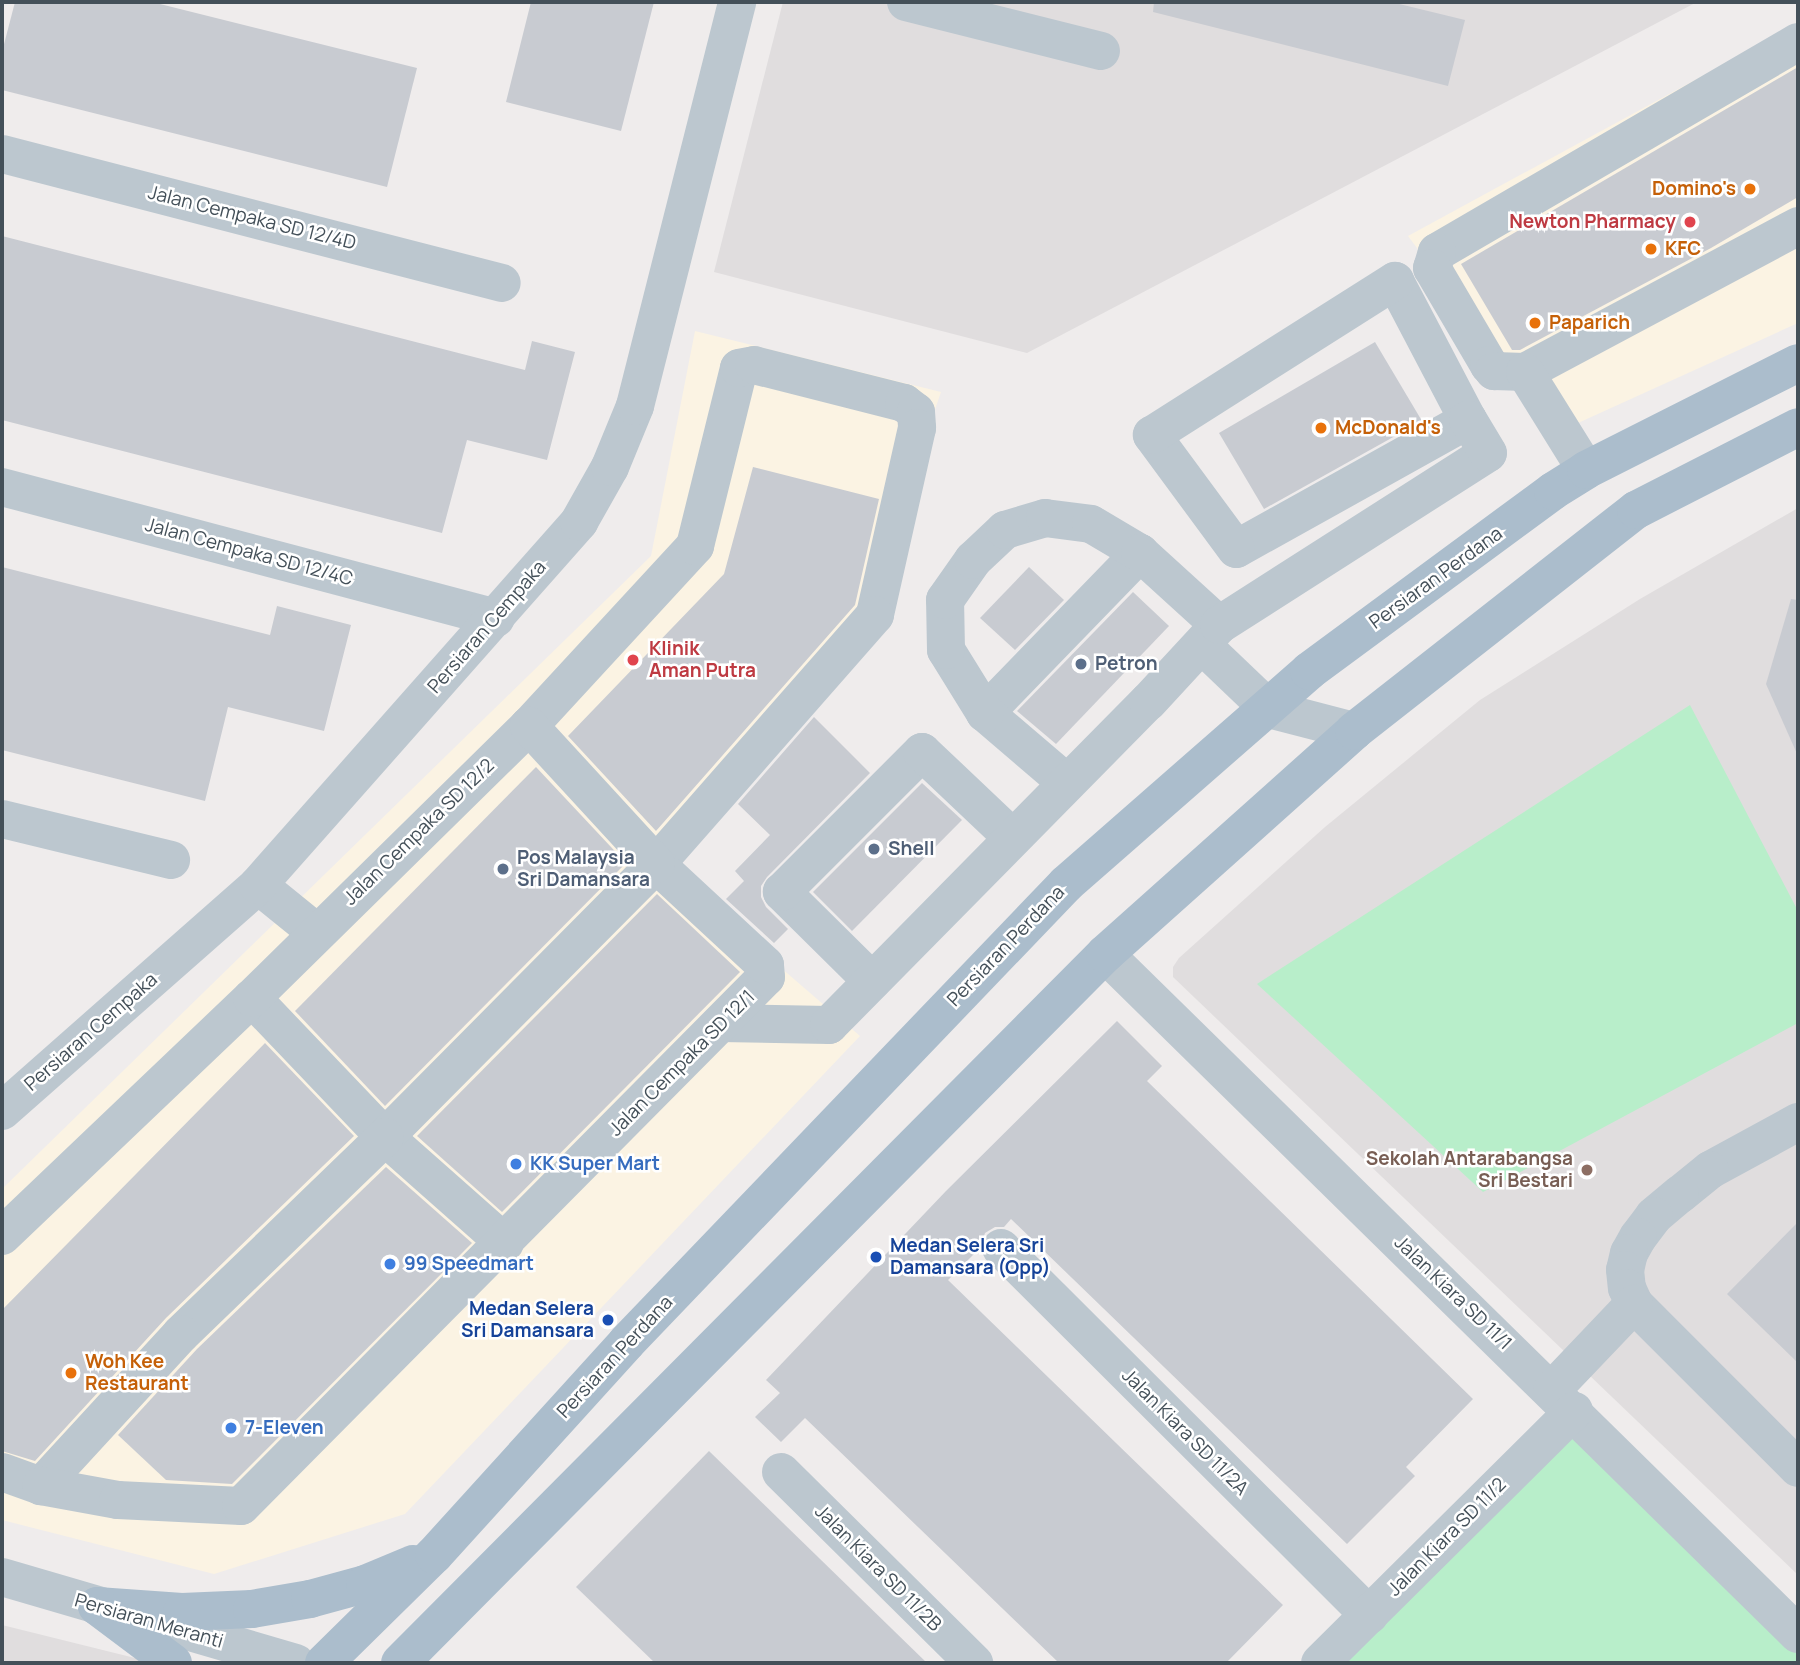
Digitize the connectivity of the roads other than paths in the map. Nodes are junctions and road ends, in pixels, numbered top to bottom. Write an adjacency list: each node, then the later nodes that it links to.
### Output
1 (737, 2): 17 (street, Persiaran Cempaka)
2 (906, 2): 4 (street)
3 (1798, 43): 9 (street)
4 (1101, 51)
5 (2, 154): 7 (street, Jalan Cempaka SD 12/4D)
6 (1798, 226): 9 (street)
7 (502, 283)
8 (1798, 363): 12 (main road, Persiaran Perdana)
9 (1525, 372): 12 (street)
10 (1468, 420): 14 (street); 14 (street); 16 (street)
11 (1798, 427): 22 (main road)
12 (1586, 470): 19 (main road, Persiaran Perdana)
13 (2, 487): 17 (street, Jalan Cempaka SD 12/4C)
14 (1256, 538): 16 (street)
15 (1140, 553): 18 (street); 20 (street); 20 (street)
16 (1281, 584): 18 (street)
17 (496, 618): 28 (street, Persiaran Cempaka)
18 (1211, 635): 19 (street); 23 (street)
19 (1269, 709): 22 (street); 46 (main road, Persiaran Perdana)
20 (985, 713): 23 (street)
21 (529, 726): 27 (street); 27 (street, Jalan Cempaka SD 12/2); 29 (street, Jalan Cempaka SD 12/2)
22 (1354, 731): 30 (main road)
23 (1067, 783): 25 (street)
24 (2, 819): 26 (street)
25 (1013, 838): 31 (street); 31 (street)
26 (171, 860)
27 (656, 864): 33 (street, Jalan Cempaka SD 12/1); 36 (street)
28 (258, 886): 29 (street); 34 (street, Persiaran Cempaka)
29 (316, 932): 32 (street, Jalan Cempaka SD 12/2)
30 (1105, 954): 41 (street, Jalan Kiara SD 11/1); 54 (main road)
31 (872, 981): 33 (street)
32 (252, 998): 36 (street); 37 (street, Jalan Cempaka SD 12/2)
33 (721, 1023): 38 (street, Jalan Cempaka SD 12/1)
34 (2, 1111)
35 (1798, 1122): 40 (street)
36 (385, 1137): 38 (street); 45 (street)
37 (2, 1236)
38 (505, 1243): 45 (street, Jalan Cempaka SD 12/1)
39 (1001, 1248): 49 (street, Jalan Kiara SD 11/2A)
40 (1634, 1304): 41 (street, Jalan Kiara SD 11/2); 42 (street)
41 (1563, 1401): 49 (street, Jalan Kiara SD 11/2); 50 (street, Jalan Kiara SD 11/1)
42 (1798, 1468)
43 (2, 1472): 45 (street)
44 (781, 1472): 55 (street, Jalan Kiara SD 11/2B)
45 (41, 1486)
46 (434, 1555): 48 (main road); 53 (main road, Persiaran Perdana)
47 (2, 1577): 48 (street, Persiaran Meranti)
48 (97, 1606): 51 (main road); 52 (street, Persiaran Meranti)
49 (1369, 1615): 56 (street, Jalan Kiara SD 11/2)
50 (1798, 1634)
51 (173, 1663)
52 (296, 1663)
53 (324, 1663)
54 (400, 1663)
55 (974, 1663)
56 (1320, 1663)

